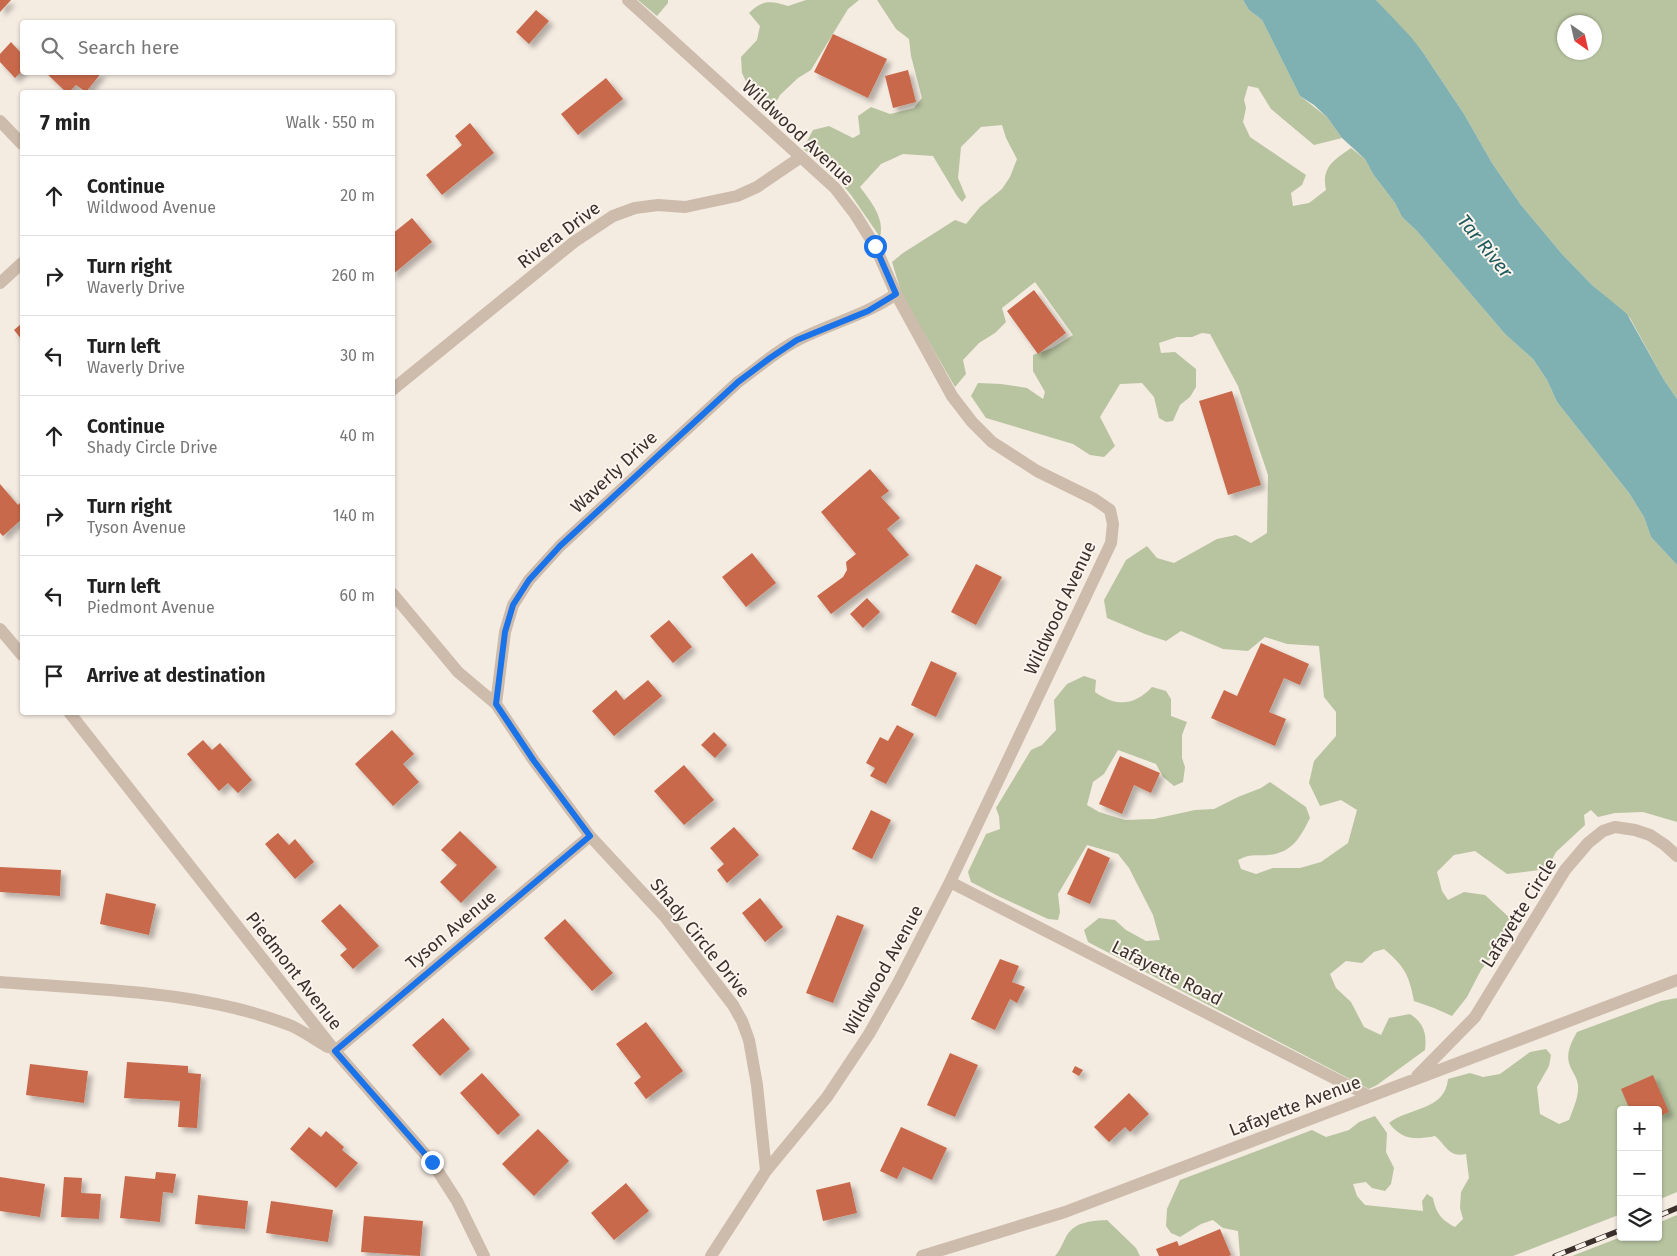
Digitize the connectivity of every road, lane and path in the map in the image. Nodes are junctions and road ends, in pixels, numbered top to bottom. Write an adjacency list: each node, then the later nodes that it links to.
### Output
1 (628, 0): 4 (street, Wildwood Avenue)
2 (0, 121): 3 (street)
3 (20, 142)
4 (801, 157): 7 (street, Wildwood Avenue); 8 (street, Rivera Drive)
5 (20, 265): 6 (street)
6 (0, 282)
7 (896, 294): 12 (street, Waverly Drive); 16 (street, Wildwood Avenue)
8 (395, 388)
9 (395, 597): 12 (street)
10 (0, 629): 11 (street)
11 (20, 653)
12 (496, 704): 14 (street, Shady Circle Drive)
13 (71, 715): 19 (street, Piedmont Avenue)
14 (590, 836): 19 (street, Tyson Avenue); 22 (street, Shady Circle Drive)
15 (1677, 856): 20 (street, Lafayette Circle)
16 (950, 882): 21 (street, Lafayette Road); 22 (street, Wildwood Avenue)
17 (1677, 980): 20 (street, Lafayette Avenue)
18 (0, 982): 19 (street)
19 (335, 1051): 23 (street, Piedmont Avenue)
20 (1413, 1080): 21 (street, Lafayette Avenue)
21 (1369, 1096): 25 (street, Lafayette Avenue)
22 (766, 1171): 24 (street, Wildwood Avenue)
23 (484, 1256)
24 (711, 1256)
25 (922, 1256)

